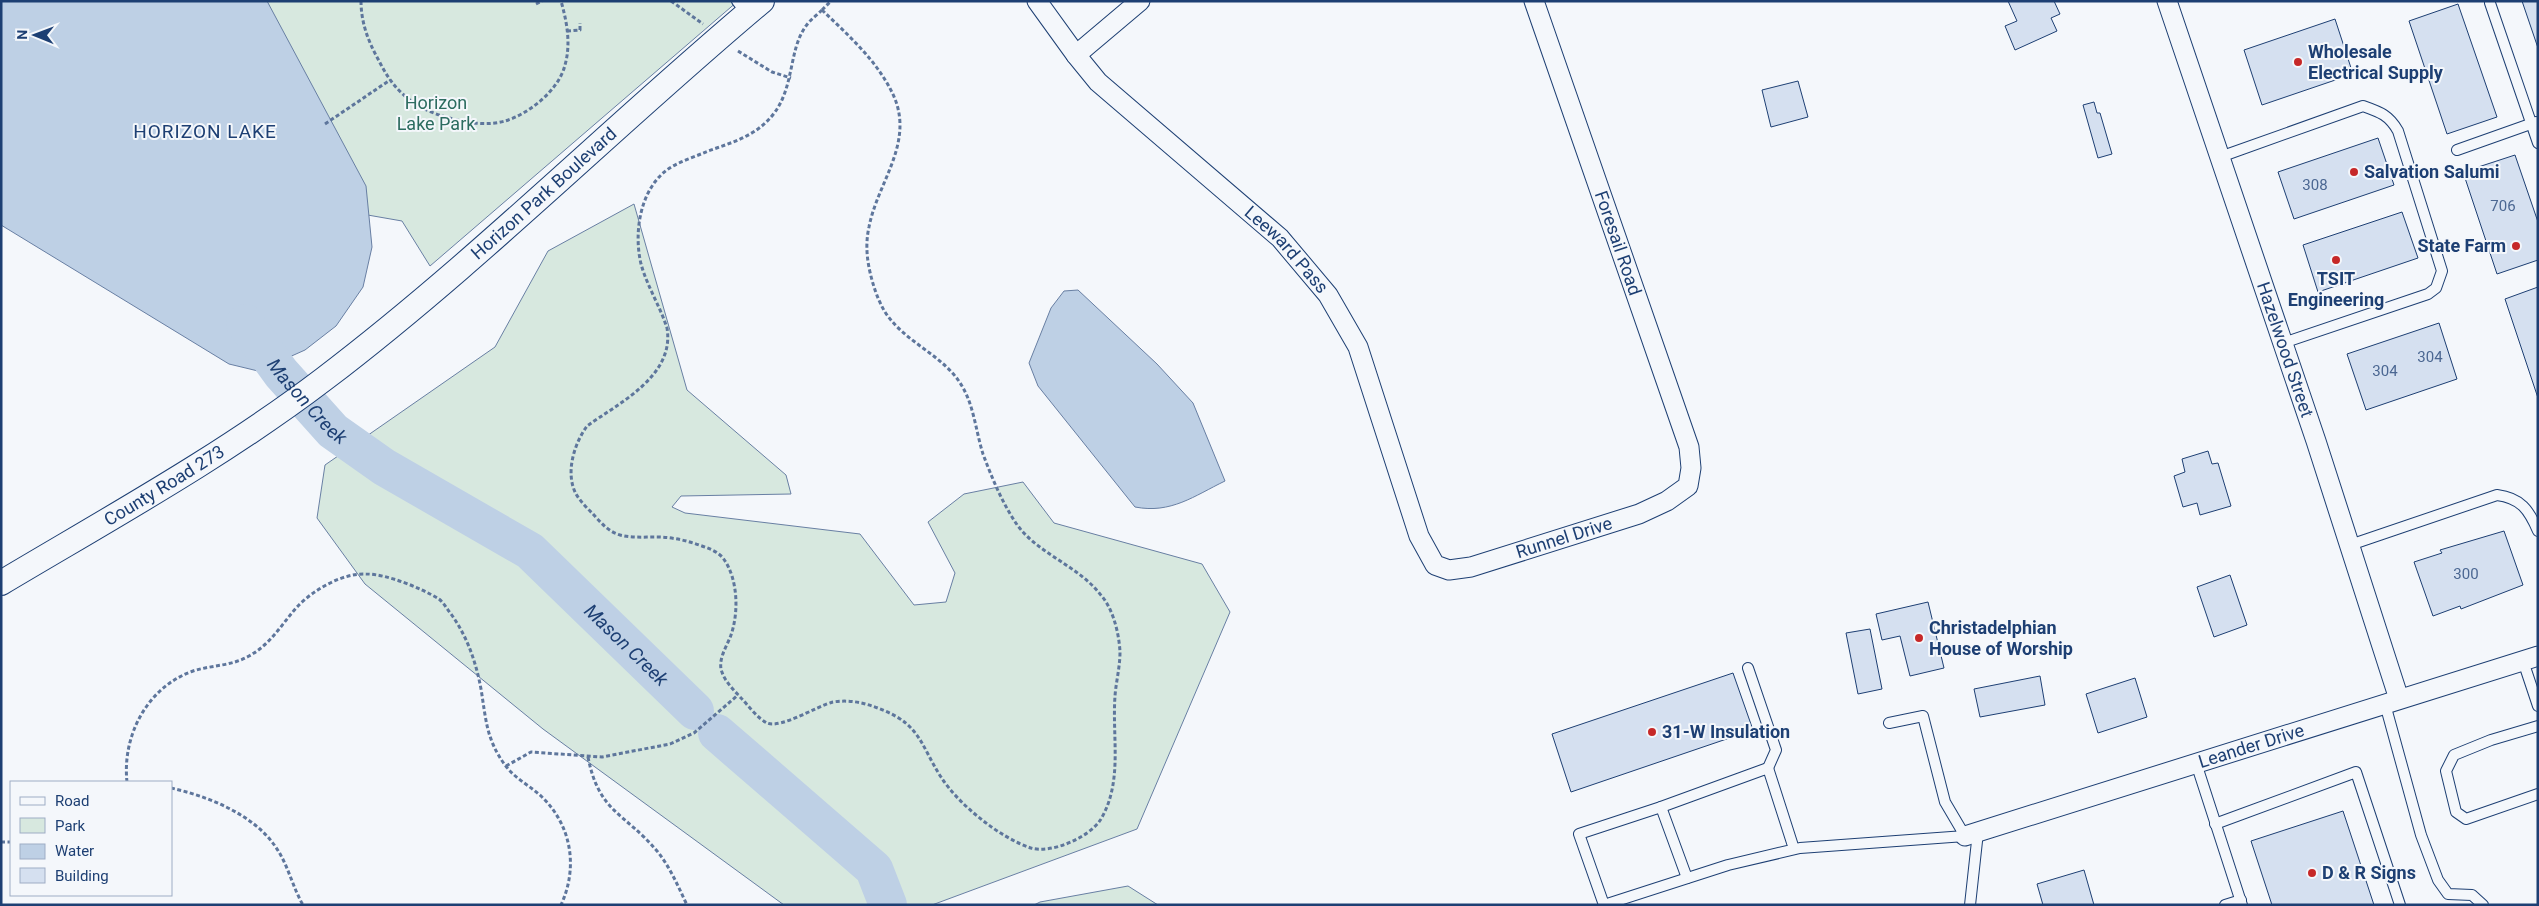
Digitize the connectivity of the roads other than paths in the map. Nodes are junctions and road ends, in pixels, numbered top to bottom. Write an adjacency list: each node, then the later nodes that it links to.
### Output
1 (1037, 1): 7 (street, Leeward Pass)
2 (1140, 1): 7 (street)
3 (1534, 1): 14 (street, Foresail Road)
4 (2167, 1): 11 (street, Hazelwood Street)
5 (2490, 3): 8 (lane)
6 (749, 5): 13 (street, Horizon Park Boulevard)
7 (1076, 55): 17 (street, Leeward Pass)
8 (2534, 123): 9 (lane); 10 (lane)
9 (2538, 144)
10 (2457, 150)
11 (2220, 157): 12 (street, Hazelwood Street); 12 (lane)
12 (2283, 343): 16 (street, Hazelwood Street)
13 (322, 380): 18 (street, County Road 273)
14 (1688, 486): 17 (street, Runnel Drive)
15 (2538, 531): 16 (lane)
16 (2350, 545): 21 (street, Hazelwood Street)
17 (1435, 565)
18 (1, 582)
19 (2530, 659): 21 (street, Leander Drive); 22 (lane)
20 (1748, 668): 26 (lane)
21 (2392, 702): 25 (street, Leander Drive); 37 (lane)
22 (2538, 706)
23 (1889, 723): 30 (lane)
24 (2538, 726): 27 (lane)
25 (2196, 762): 29 (lane); 30 (street, Leander Drive)
26 (1768, 768): 28 (lane); 31 (lane)
27 (2538, 794)
28 (1661, 807): 32 (lane); 32 (lane)
29 (2216, 824): 33 (lane); 36 (lane)
30 (1971, 834): 31 (lane); 34 (lane)
31 (1794, 849): 32 (lane)
32 (1687, 878)
33 (2241, 902): 35 (lane)
34 (1970, 905)
35 (2225, 905)
36 (2400, 905)
37 (2483, 905)

